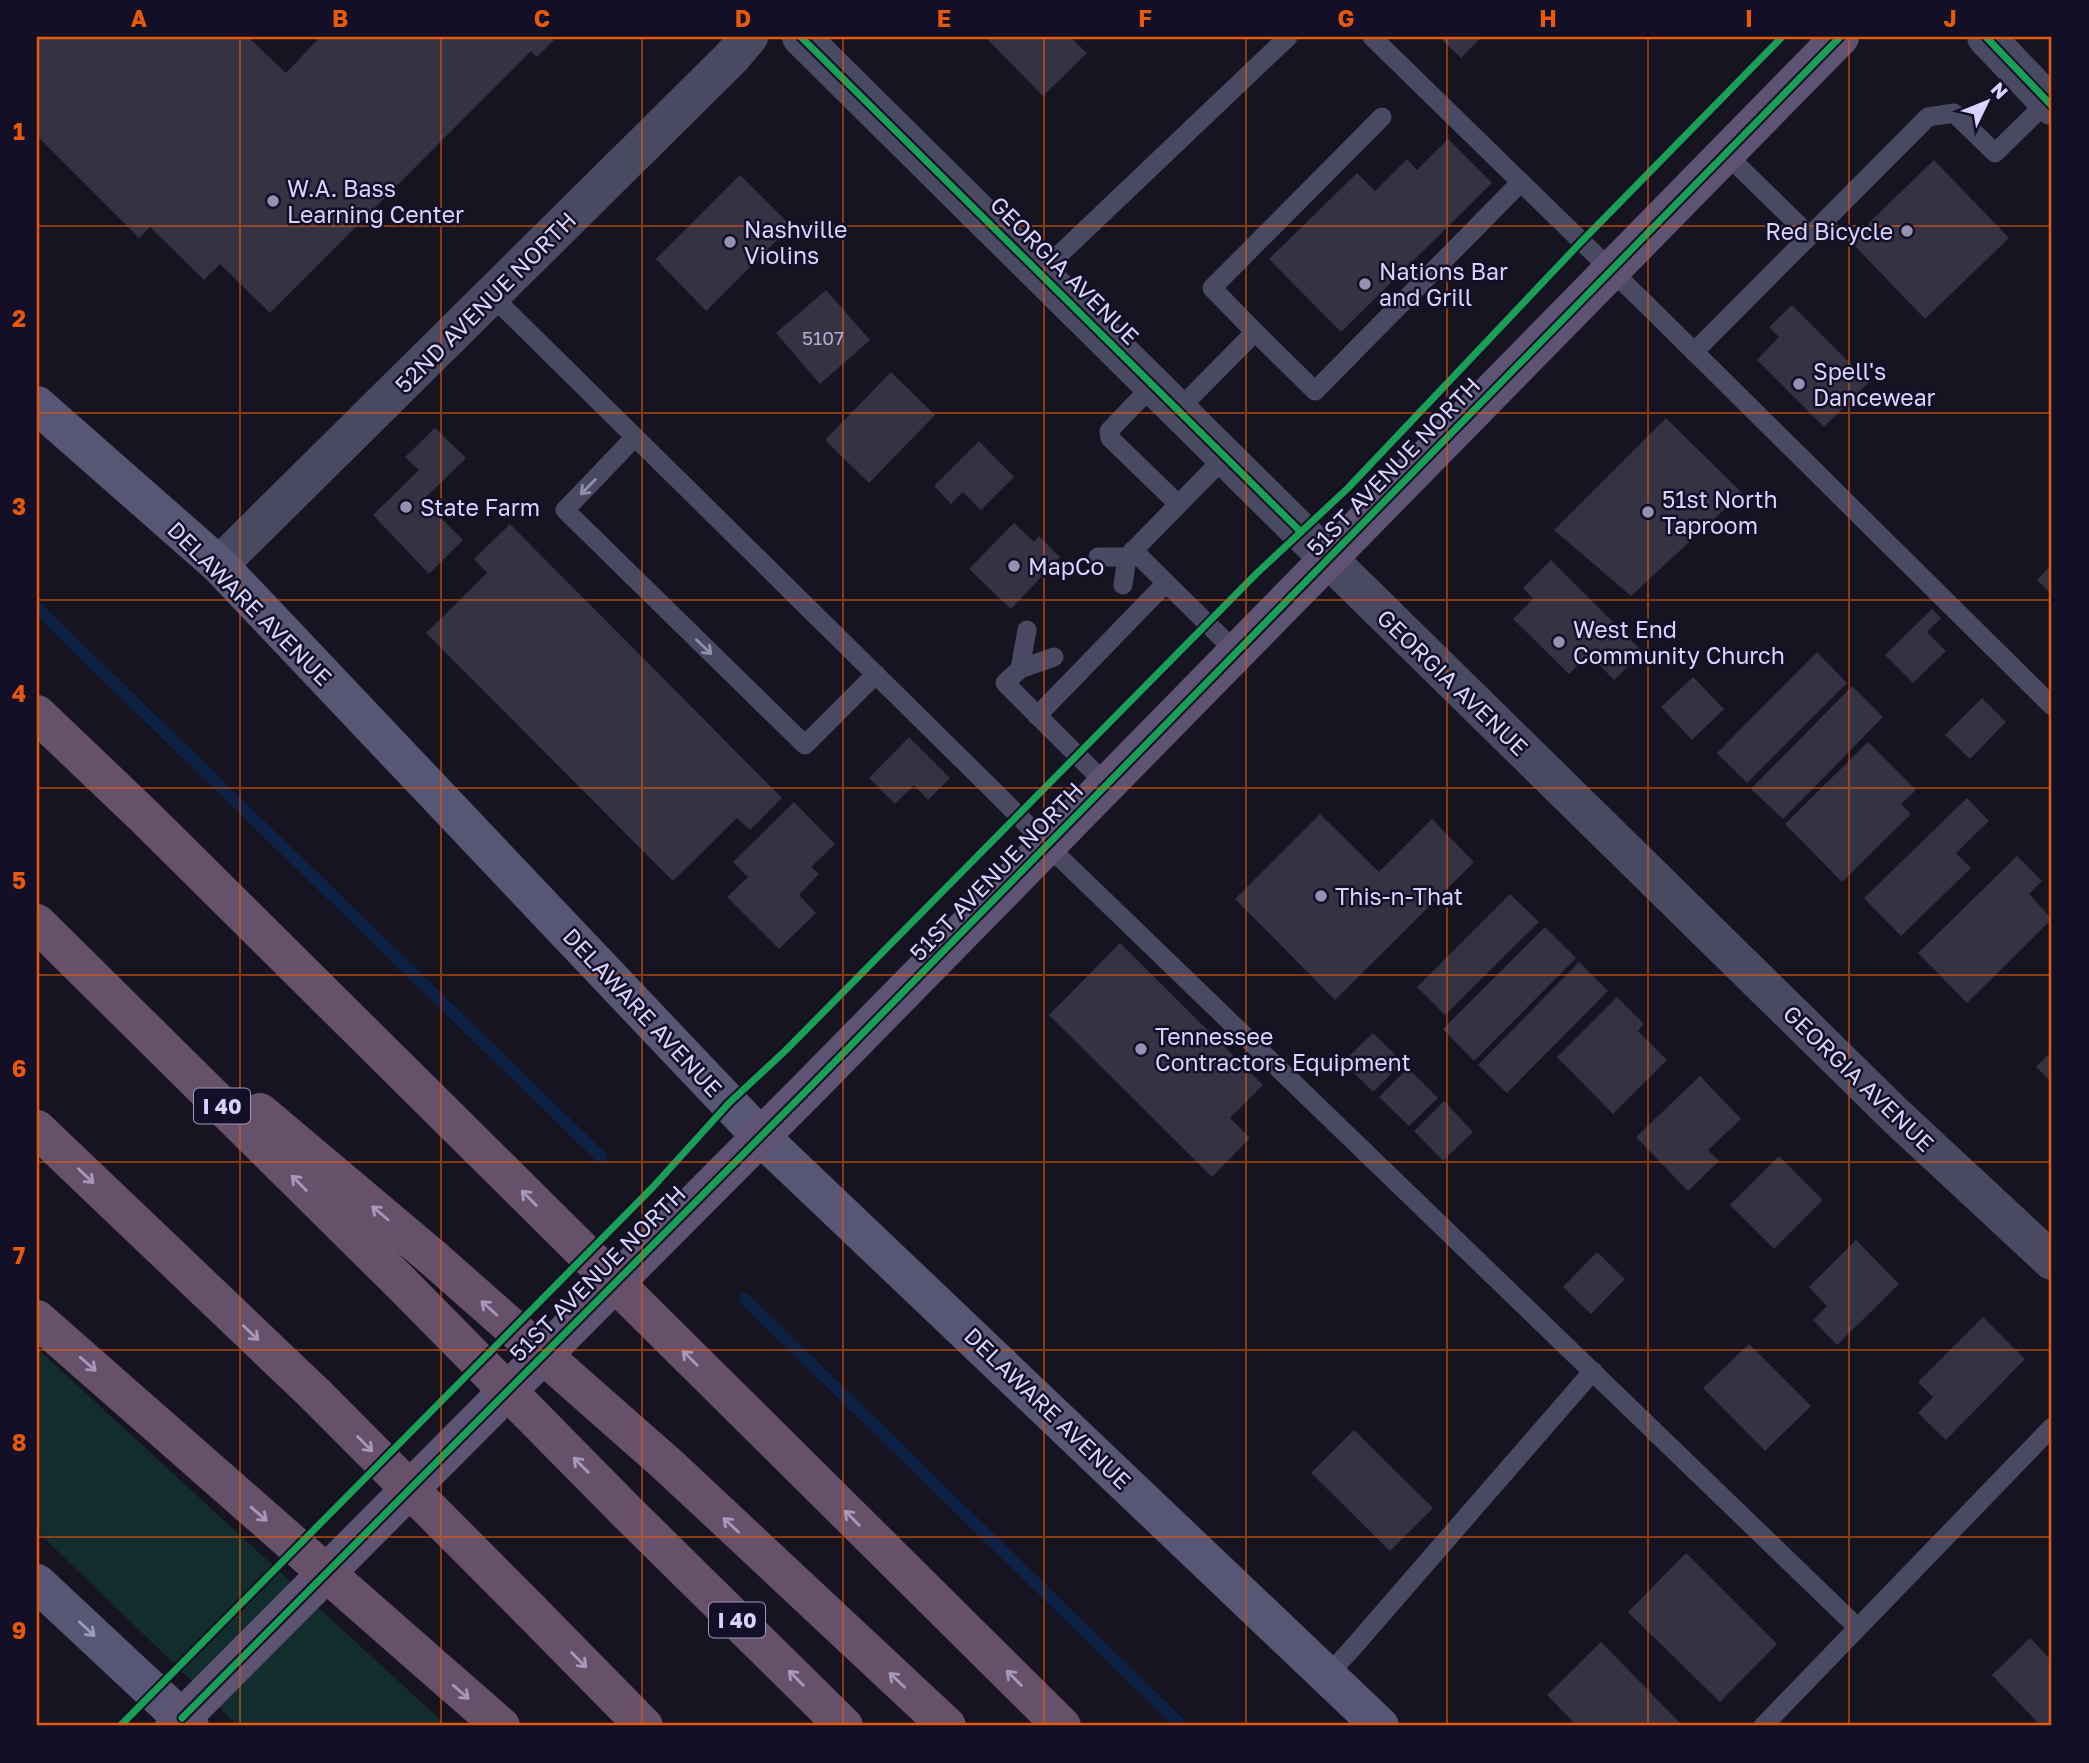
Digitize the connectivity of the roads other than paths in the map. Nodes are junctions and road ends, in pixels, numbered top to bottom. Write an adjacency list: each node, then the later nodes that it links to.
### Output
1 (750, 37): 14 (street, 52ND AVENUE NORTH)
2 (801, 37): 13 (street, GEORGIA AVENUE)
3 (1288, 37): 13 (lane)
4 (1372, 37): 10 (lane)
5 (1840, 37): 9 (main road, 51ST AVENUE NORTH)
6 (1986, 37): 7 (street)
7 (2050, 104): 11 (lane)
8 (1382, 117): 15 (lane)
9 (1726, 154): 11 (lane); 12 (main road, 51ST AVENUE NORTH)
10 (1521, 182): 12 (lane); 15 (lane)
11 (1810, 236): 16 (lane)
12 (1611, 272): 16 (lane); 24 (main road, 51ST AVENUE NORTH)
13 (1040, 273): 17 (street, GEORGIA AVENUE)
14 (492, 296): 19 (lane); 25 (street, 52ND AVENUE NORTH)
15 (1255, 332): 17 (lane)
16 (1694, 352): 33 (lane)
17 (1165, 397): 20 (street, GEORGIA AVENUE); 21 (lane)
18 (37, 405): 25 (main road, DELAWARE AVENUE)
19 (635, 437): 32 (lane); 32 (lane, one-way to 32)
20 (1225, 457): 21 (lane); 24 (street, GEORGIA AVENUE)
21 (1178, 504): 22 (lane)
22 (1130, 553): 23 (lane); 26 (lane); 27 (lane)
23 (1098, 557)
24 (1329, 559): 29 (main road, 51ST AVENUE NORTH); 41 (street, GEORGIA AVENUE)
25 (219, 565): 40 (main road, DELAWARE AVENUE)
26 (1166, 583): 29 (lane); 35 (lane)
27 (1123, 585)
28 (1027, 630): 31 (lane)
29 (1236, 652): 36 (main road, 51ST AVENUE NORTH)
30 (1054, 657): 31 (lane)
31 (1020, 668): 35 (lane)
32 (876, 674): 37 (lane)
33 (2052, 706)
34 (37, 714): 53 (highway, one-way to 34, bridge)
35 (1037, 716): 36 (lane)
36 (1107, 785): 37 (main road, 51ST AVENUE NORTH)
37 (1048, 846): 40 (main road, 51ST AVENUE NORTH); 43 (lane)
38 (41, 926): 51 (highway, I 40, one-way to 38, bridge); 52 (highway, one-way to 38, bridge)
39 (37, 1129): 50 (highway, one-way to 50, bridge)
40 (760, 1136): 47 (main road, DELAWARE AVENUE); 48 (main road, 51ST AVENUE NORTH)
41 (2052, 1262)
42 (37, 1319): 49 (highway, one-way to 49, bridge)
43 (1593, 1371): 46 (lane); 47 (lane)
44 (2052, 1427): 46 (lane)
45 (37, 1583): 48 (main road, one-way to 48)
46 (1857, 1627): 55 (lane)
47 (1328, 1674): 54 (main road, DELAWARE AVENUE)
48 (182, 1724)
49 (501, 1726)
50 (644, 1726)
51 (845, 1726)
52 (947, 1726)
53 (1062, 1726)
54 (1380, 1726)
55 (1763, 1726)

